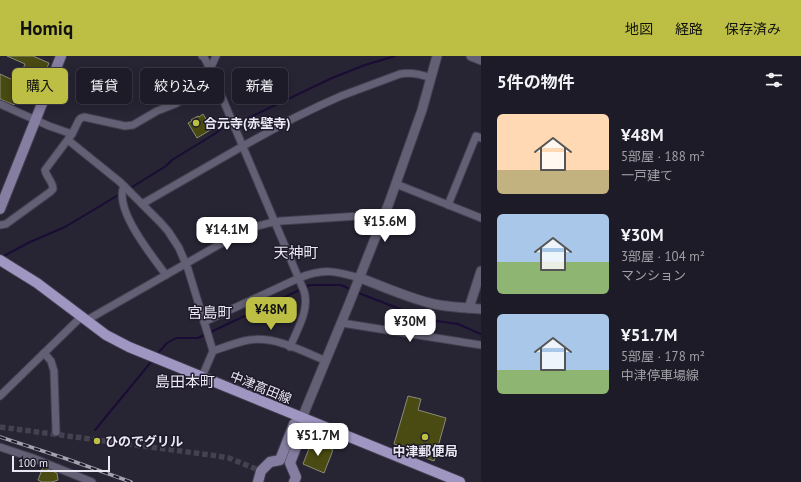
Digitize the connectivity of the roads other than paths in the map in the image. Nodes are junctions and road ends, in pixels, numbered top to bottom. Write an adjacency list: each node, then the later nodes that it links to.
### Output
1 (61, 56): 13 (main road)
2 (202, 56): 7 (street)
3 (216, 56): 8 (street)
4 (471, 56): 6 (street)
5 (436, 57): 9 (street)
6 (481, 60)
7 (209, 68)
8 (211, 68)
9 (431, 78): 16 (street); 17 (street)
10 (224, 102): 16 (street)
11 (0, 104): 13 (street)
12 (175, 104): 14 (street)
13 (35, 120): 14 (street); 21 (main road)
14 (70, 137): 18 (street); 25 (street)
15 (481, 138): 20 (street)
16 (243, 146): 19 (street); 23 (street)
17 (396, 184): 20 (street); 24 (street)
18 (124, 186): 19 (street); 29 (street)
19 (142, 204): 27 (street)
20 (448, 205): 22 (street)
21 (0, 209)
22 (481, 218)
23 (275, 221): 24 (street); 27 (street); 30 (street)
24 (381, 222): 31 (street)
25 (0, 225)
26 (0, 260): 34 (main road, 中津高田線)
27 (186, 264): 29 (street); 35 (street)
28 (481, 271): 32 (street)
29 (166, 275): 34 (street)
30 (299, 278): 31 (street); 35 (street); 38 (street)
31 (360, 278): 32 (street); 36 (street)
32 (468, 308): 33 (street)
33 (481, 309)
34 (84, 318): 40 (street); 42 (main road, 中津高田線)
35 (204, 322): 39 (street)
36 (342, 323): 37 (street); 41 (street)
37 (481, 345)
38 (290, 347): 39 (street); 41 (street)
39 (213, 351): 42 (street)
40 (44, 353): 43 (street); 45 (street)
41 (326, 361): 44 (street)
42 (202, 377): 44 (main road, 中津高田線)
43 (0, 396)
44 (302, 418): 49 (main road); 50 (main road); 51 (main road, 中津高田線)
45 (56, 432)
46 (0, 446): 47 (street)
47 (77, 479): 48 (street)
48 (92, 482)
49 (258, 482)
50 (294, 482)
51 (460, 482)

